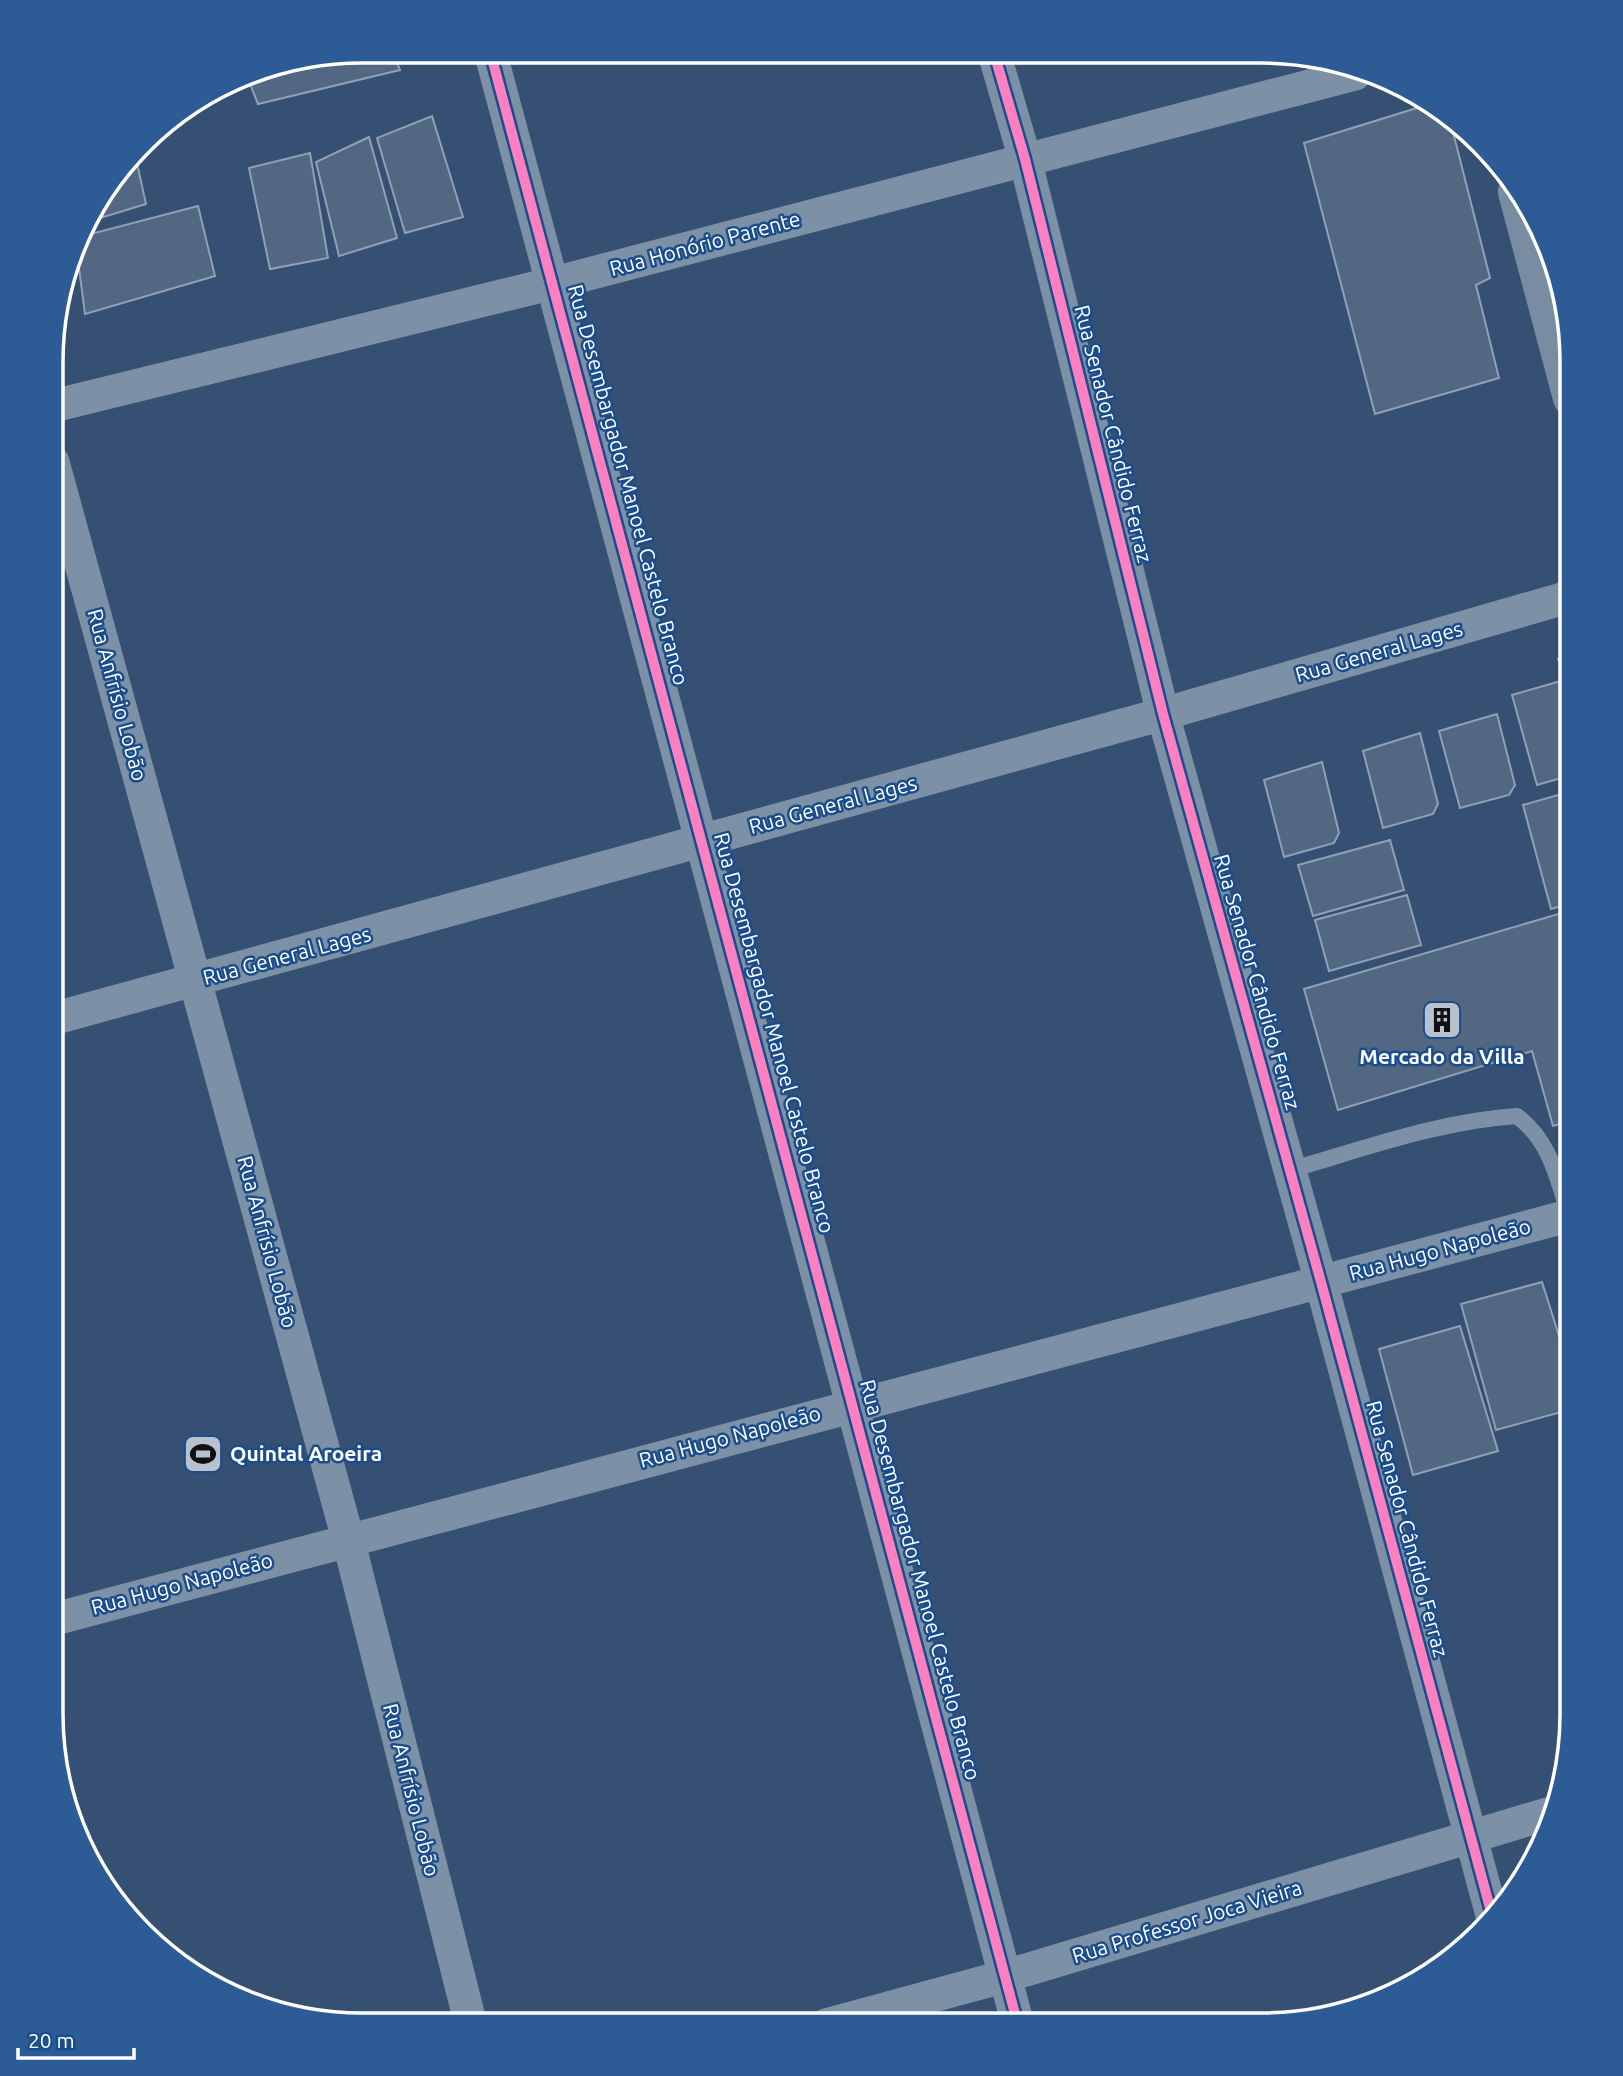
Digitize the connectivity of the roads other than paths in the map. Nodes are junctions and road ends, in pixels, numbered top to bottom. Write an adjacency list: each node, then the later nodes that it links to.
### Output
1 (493, 63): 6 (street, Rua Desembargador Manoel Castelo Branco)
2 (997, 63): 4 (street, Rua Senador Cândido Ferraz)
3 (1347, 76): 4 (street, Rua Honório Parente)
4 (1024, 159): 6 (street, Rua Honório Parente); 11 (street, Rua Senador Cândido Ferraz)
5 (1525, 223): 7 (main road)
6 (554, 283): 8 (street, Rua Honório Parente); 12 (street, Rua Desembargador Manoel Castelo Branco)
7 (1559, 351)
8 (63, 404)
9 (63, 499): 13 (street, Rua Anfrísio Lobão)
10 (1560, 599): 11 (street, Rua General Lages)
11 (1163, 714): 12 (street, Rua General Lages); 15 (street, Rua Senador Cândido Ferraz)
12 (702, 841): 13 (street, Rua General Lages); 19 (street, Rua Desembargador Manoel Castelo Branco)
13 (196, 981): 14 (street, Rua General Lages); 20 (street, Rua Anfrísio Lobão)
14 (63, 1016)
15 (1290, 1170): 16 (lane); 18 (street, Rua Senador Cândido Ferraz)
16 (1560, 1184)
17 (1560, 1218): 18 (street, Rua Hugo Napoleão)
18 (1321, 1282): 19 (street, Rua Hugo Napoleão); 23 (street, Rua Senador Cândido Ferraz)
19 (854, 1404): 20 (street, Rua Hugo Napoleão); 25 (street, Rua Desembargador Manoel Castelo Branco)
20 (348, 1539): 21 (street, Rua Hugo Napoleão); 26 (street, Rua Anfrísio Lobão)
21 (63, 1617)
22 (1541, 1817): 23 (street, Rua Professor Joca Vieira)
23 (1470, 1837): 24 (street, Rua Senador Cândido Ferraz); 25 (street, Rua Professor Joca Vieira)
24 (1490, 1907)
25 (1006, 1976): 27 (street, Rua Professor Joca Vieira); 28 (street, Rua Desembargador Manoel Castelo Branco)
26 (468, 2013)
27 (870, 2013)
28 (1015, 2013)

